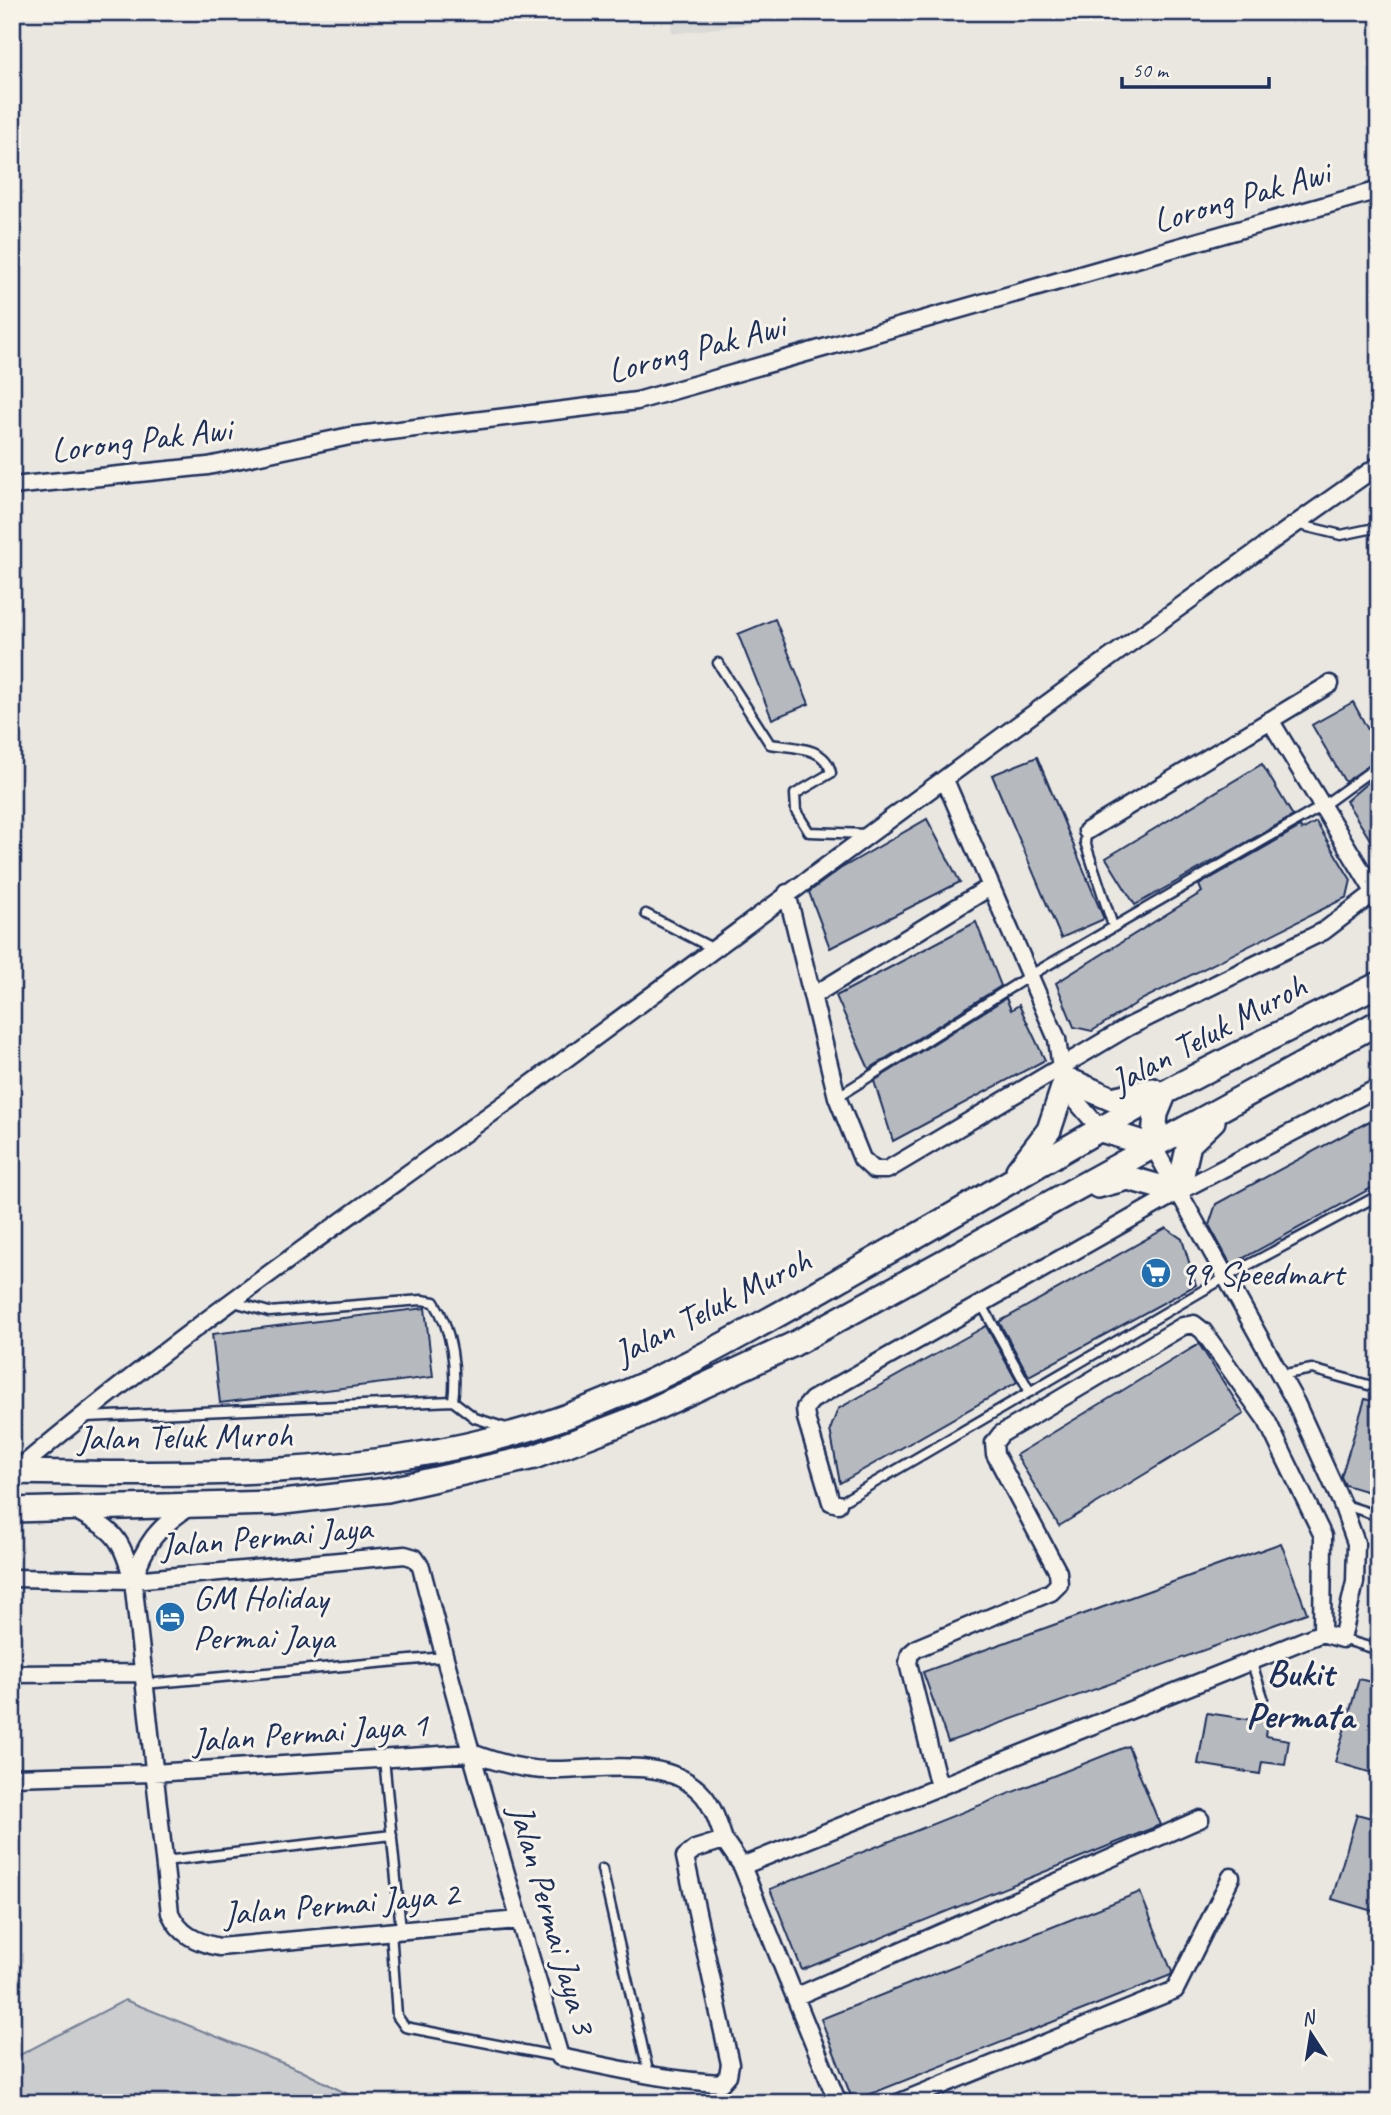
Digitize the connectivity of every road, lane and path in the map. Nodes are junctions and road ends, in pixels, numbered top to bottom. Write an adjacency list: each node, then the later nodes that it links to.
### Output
1 (1379, 190): 3 (street, Lorong Pak Awi)
2 (1379, 464): 4 (street)
3 (12, 486)
4 (1294, 524): 5 (lane); 10 (street)
5 (1379, 527)
6 (718, 663): 13 (lane)
7 (1330, 684): 8 (street)
8 (1270, 720): 11 (street); 12 (street)
9 (1379, 765): 11 (lane)
10 (945, 780): 13 (street); 14 (street)
11 (1321, 807): 15 (street); 18 (lane)
12 (1087, 831): 18 (lane)
13 (870, 834): 16 (street)
14 (990, 887): 20 (street); 22 (street)
15 (1377, 891): 24 (street)
16 (787, 893): 19 (street); 22 (street)
17 (646, 914): 19 (lane)
18 (1113, 926): 20 (lane)
19 (714, 949): 38 (street)
20 (1028, 976): 24 (street); 29 (lane)
21 (1379, 984): 25 (main road, Jalan Teluk Muroh)
22 (814, 995): 29 (street)
23 (1379, 1021): 27 (main road, Jalan Teluk Muroh)
24 (1063, 1074): 25 (main road); 29 (street); 30 (street); 33 (main road)
25 (1192, 1079): 28 (main road, Jalan Teluk Muroh)
26 (1379, 1087): 34 (street)
27 (1254, 1089): 31 (main road, Jalan Teluk Muroh); 34 (main road)
28 (1165, 1092): 30 (main road, Jalan Teluk Muroh); 31 (main road)
29 (837, 1097)
30 (1101, 1130): 31 (main road); 32 (main road); 33 (main road, Jalan Teluk Muroh)
31 (1153, 1146): 32 (main road, Jalan Teluk Muroh); 34 (street)
32 (1094, 1180): 36 (main road, Jalan Teluk Muroh)
33 (1001, 1188): 45 (main road, Jalan Teluk Muroh)
34 (1178, 1192): 36 (main road); 37 (street); 39 (street)
35 (1379, 1195): 37 (lane)
36 (1058, 1200): 49 (main road, Jalan Teluk Muroh)
37 (1226, 1277): 40 (street); 42 (lane)
38 (233, 1302): 43 (lane); 44 (street)
39 (981, 1303): 42 (lane); 47 (street)
40 (1280, 1374): 41 (lane); 48 (street)
41 (1379, 1388)
42 (1030, 1392): 47 (lane)
43 (453, 1401): 44 (lane); 45 (lane)
44 (79, 1417): 46 (street)
45 (531, 1428): 46 (main road, Jalan Teluk Muroh)
46 (14, 1472)
47 (838, 1504)
48 (1342, 1504): 52 (lane); 57 (street)
49 (190, 1506): 50 (main road, Jalan Teluk Muroh); 55 (street)
50 (72, 1509): 51 (main road, Jalan Teluk Muroh); 55 (street)
51 (12, 1510)
52 (1379, 1516)
53 (405, 1555): 55 (street, Jalan Permai Jaya); 59 (street, Jalan Permai Jaya 3)
54 (12, 1578): 55 (street, Jalan Permai Jaya)
55 (133, 1580): 62 (street)
56 (1322, 1633): 57 (street); 60 (street); 68 (street)
57 (1342, 1639): 58 (lane)
58 (1379, 1650)
59 (444, 1657): 62 (lane); 64 (street, Jalan Permai Jaya 3)
60 (1251, 1661): 63 (lane); 68 (street)
61 (12, 1674): 62 (street)
62 (142, 1679): 66 (street)
63 (1263, 1697)
64 (472, 1753): 65 (street, Jalan Permai Jaya 1); 71 (street); 76 (street, Jalan Permai Jaya 3)
65 (384, 1759): 66 (street, Jalan Permai Jaya 1); 70 (lane)
66 (153, 1773): 67 (street, Jalan Permai Jaya 1); 72 (street)
67 (12, 1777)
68 (939, 1787): 73 (street)
69 (1200, 1819): 78 (street)
70 (391, 1835): 72 (lane); 77 (lane)
71 (724, 1840): 73 (street); 80 (street, Jalan Permai Jaya 3)
72 (164, 1861): 77 (street, Jalan Permai Jaya 2)
73 (742, 1866): 78 (street)
74 (602, 1869): 80 (lane)
75 (1231, 1877): 82 (street)
76 (519, 1920): 77 (street, Jalan Permai Jaya 2); 79 (street, Jalan Permai Jaya 3)
77 (396, 1930): 79 (lane)
78 (795, 1997): 81 (street)
79 (560, 2057): 80 (street, Jalan Permai Jaya 3)
80 (649, 2075)
81 (838, 2103)
82 (898, 2103)

